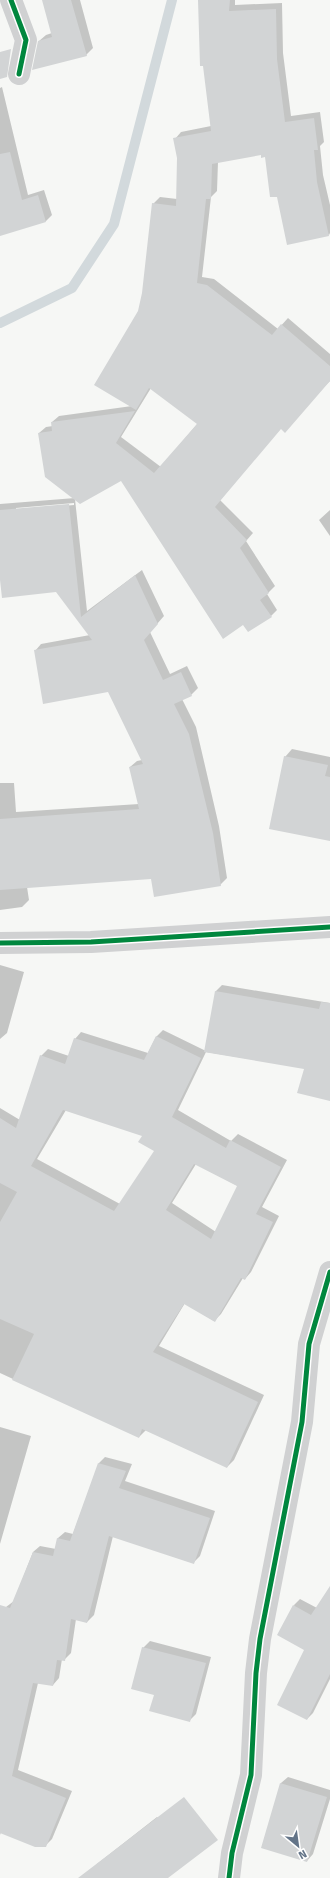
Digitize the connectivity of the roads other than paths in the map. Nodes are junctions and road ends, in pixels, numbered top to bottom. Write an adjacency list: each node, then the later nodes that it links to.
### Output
1 (11, 0): 2 (street)
2 (19, 74)
3 (330, 927): 4 (street)
4 (0, 943)
5 (330, 1272): 6 (street)
6 (229, 1878)

